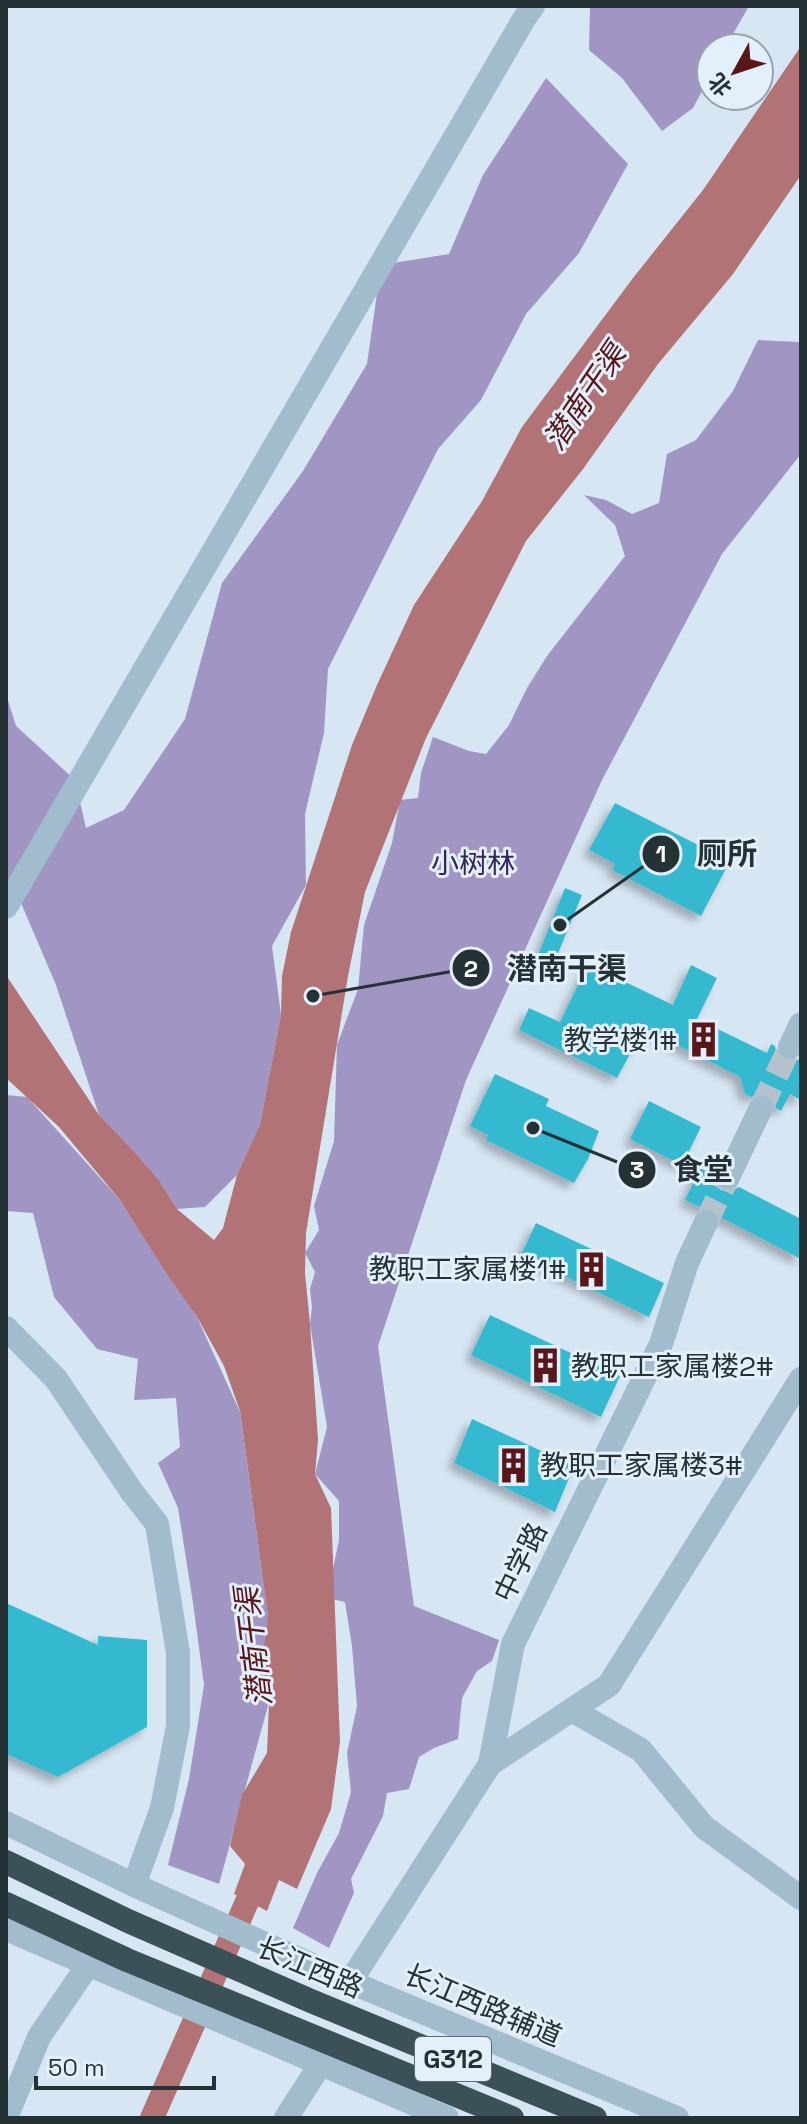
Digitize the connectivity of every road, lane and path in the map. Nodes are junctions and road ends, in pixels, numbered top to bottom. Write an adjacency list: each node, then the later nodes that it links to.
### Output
1 (533, 6): 2 (street)
2 (7, 906)
3 (801, 1024): 4 (street)
4 (790, 1047)
5 (761, 1108): 6 (street)
6 (728, 1177)
7 (706, 1222): 11 (street, 中学路)
8 (6, 1328): 14 (street)
9 (801, 1379): 10 (street)
10 (572, 1710): 11 (street); 15 (street)
11 (490, 1764): 20 (street)
12 (6, 1823): 14 (street, 长江西路辅道)
13 (6, 1862): 26 (highway, 长江西路 / G312)
14 (145, 1890): 20 (street, 长江西路辅道)
15 (801, 1898)
16 (6, 1904): 19 (highway, G312)
17 (6, 1929): 18 (street)
18 (88, 1965): 19 (street); 22 (street)
19 (123, 1970): 21 (street); 25 (highway, G312)
20 (350, 1982): 27 (street, 长江西路辅道)
21 (320, 2065): 23 (street); 24 (street)
22 (6, 2118)
23 (286, 2118)
24 (447, 2118)
25 (512, 2118)
26 (595, 2118)
27 (677, 2118)

